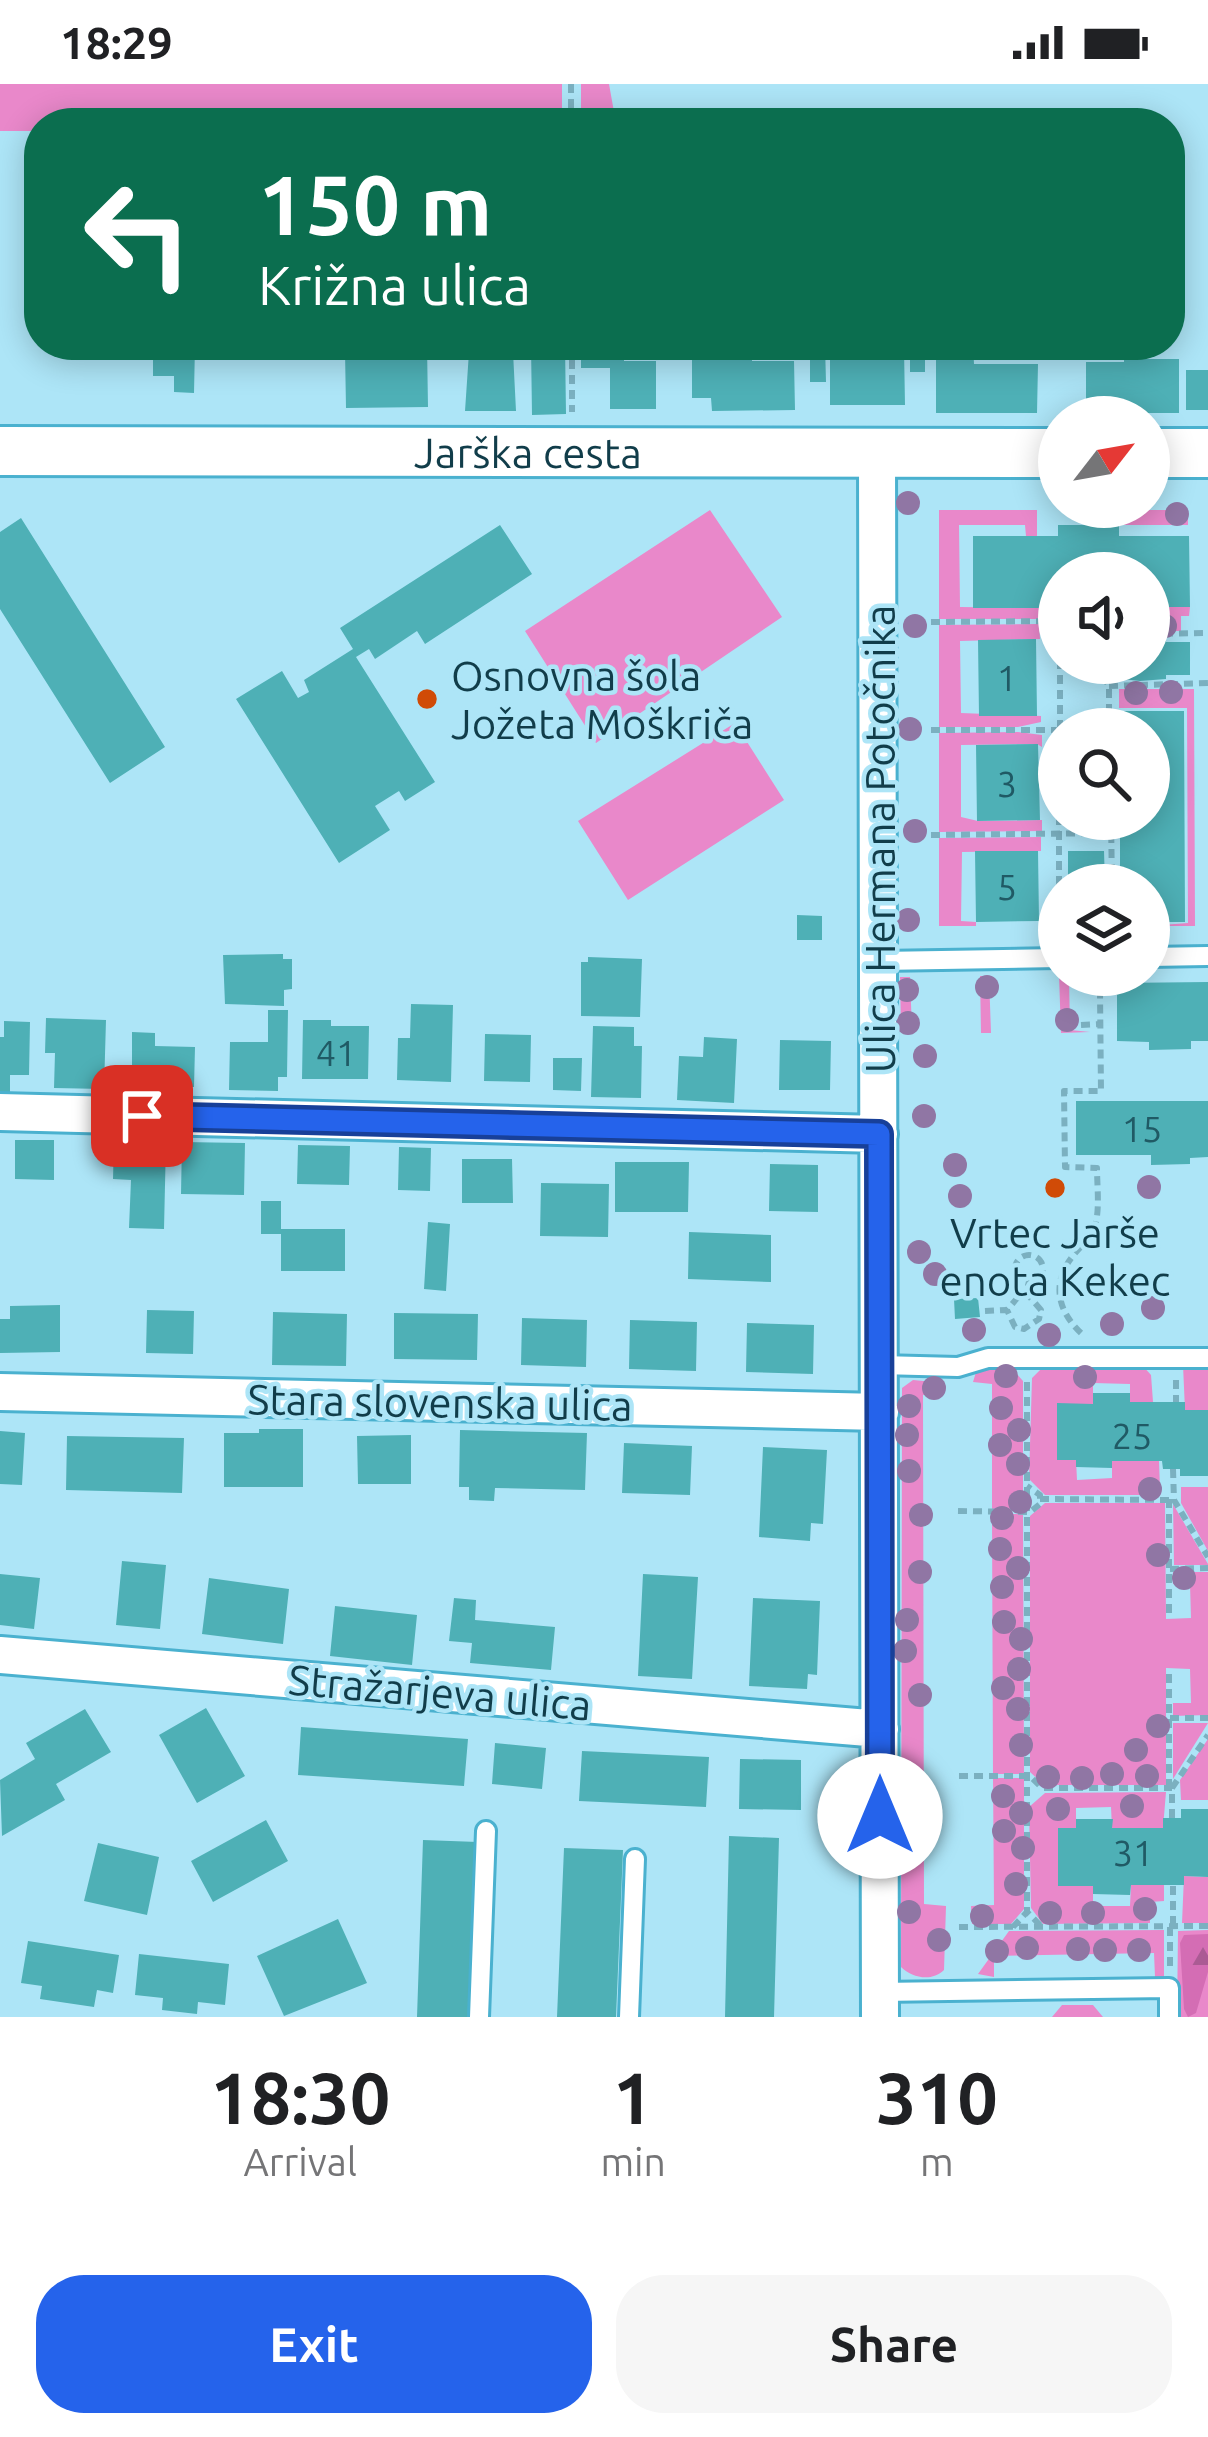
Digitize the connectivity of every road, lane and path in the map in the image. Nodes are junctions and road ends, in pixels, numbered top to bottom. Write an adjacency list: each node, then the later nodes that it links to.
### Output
1 (572, 360): 3 (path)
2 (0, 451): 3 (street, Jarška cesta)
3 (573, 452): 4 (street, Jarška cesta)
4 (877, 453): 5 (street, Jarška cesta); 22 (street, Ulica Hermana Potočnika)
5 (1038, 453)
6 (1170, 453): 7 (street)
7 (1208, 453)
8 (1038, 621): 9 (path)
9 (931, 622)
10 (1208, 633): 11 (path)
11 (1170, 634)
12 (1208, 683): 13 (path)
13 (1109, 686): 14 (path)
14 (1109, 708)
15 (1038, 729): 16 (path)
16 (931, 730)
17 (1038, 833): 18 (path)
18 (932, 835)
19 (1208, 956): 20 (lane)
20 (1170, 957)
21 (1038, 958): 22 (lane)
22 (880, 962): 27 (street, Ulica Hermana Potočnika)
23 (1100, 996): 24 (path)
24 (1100, 1024): 25 (path); 29 (path)
25 (1081, 1025)
26 (0, 1112): 27 (street)
27 (879, 1134): 37 (street, Ulica Hermana Potočnika)
28 (1043, 1275): 29 (path); 30 (path); 30 (path)
29 (1061, 1279): 34 (path)
30 (1029, 1284): 31 (path)
31 (1029, 1296): 32 (path); 32 (path)
32 (1007, 1310): 33 (path)
33 (985, 1311)
34 (1090, 1337)
35 (1027, 1358): 36 (lane); 37 (lane); 41 (path)
36 (1208, 1358)
37 (880, 1365): 39 (street, Ulica Hermana Potočnika)
38 (0, 1392): 39 (street, Stara slovenska ulica)
39 (880, 1412): 54 (street, Ulica Hermana Potočnika)
40 (1173, 1469): 43 (path)
41 (1027, 1486): 42 (path); 45 (path)
42 (1040, 1499): 43 (path); 45 (path)
43 (1171, 1499): 46 (path); 48 (path)
44 (958, 1511): 45 (path)
45 (1027, 1512): 57 (path)
46 (1208, 1557)
47 (1208, 1568): 48 (path)
48 (1169, 1569): 49 (path)
49 (1169, 1614)
50 (0, 1655): 54 (street, Stražarjeva ulica)
51 (1169, 1674): 52 (path)
52 (1169, 1718): 53 (path); 58 (path)
53 (1208, 1718)
54 (880, 1729): 72 (street, Ulica Hermana Potočnika)
55 (1208, 1735): 58 (path)
56 (959, 1776): 57 (path)
57 (1026, 1776): 59 (path); 60 (path)
58 (1171, 1788): 59 (path); 61 (path)
59 (1042, 1789): 60 (path)
60 (1027, 1802): 65 (path)
61 (1172, 1818)
62 (485, 1831): 73 (lane)
63 (635, 1859): 74 (lane)
64 (1173, 1886): 66 (path)
65 (1028, 1912): 69 (path); 70 (path)
66 (1172, 1926): 67 (path); 70 (path); 71 (path)
67 (1208, 1926)
68 (959, 1927): 69 (path)
69 (1013, 1927): 70 (path)
70 (1042, 1927)
71 (1169, 1988): 72 (lane); 75 (lane)
72 (880, 2004)
73 (479, 2017)
74 (629, 2017)
75 (1169, 2017)

